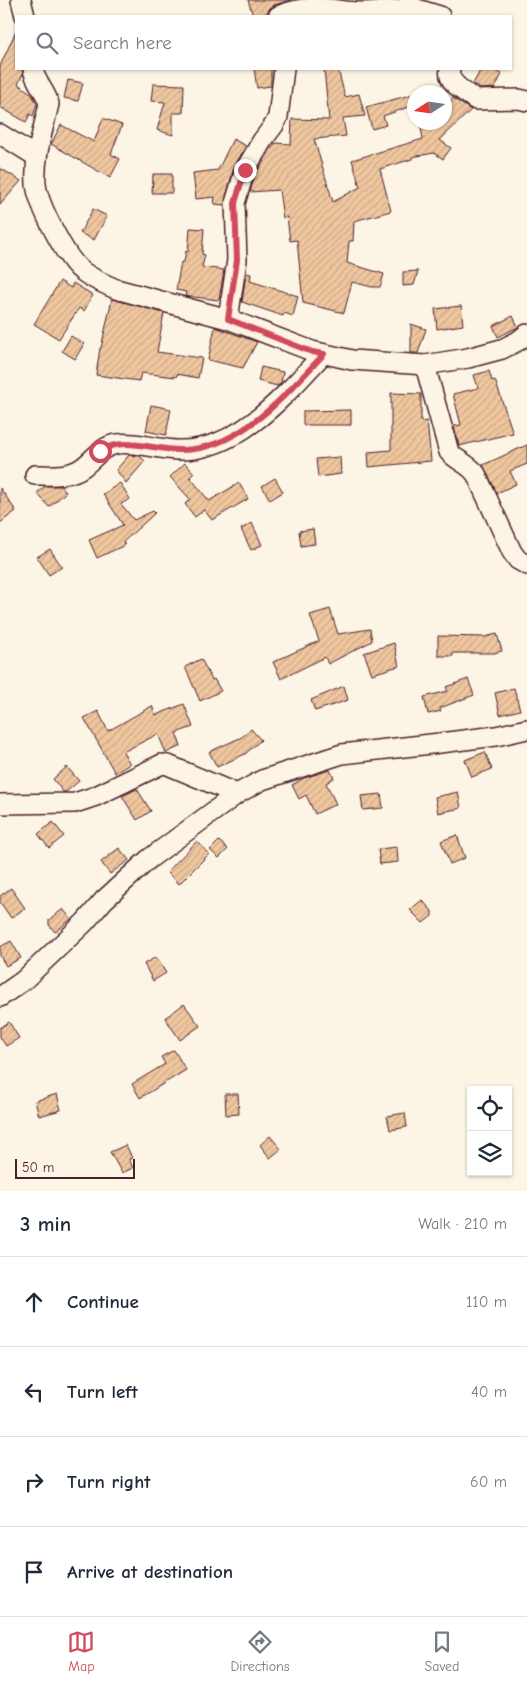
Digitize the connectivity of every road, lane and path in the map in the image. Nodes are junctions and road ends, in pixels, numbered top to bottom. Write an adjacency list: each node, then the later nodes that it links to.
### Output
1 (21, 0): 4 (street)
2 (411, 4): 3 (street); 5 (street)
3 (282, 12)
4 (25, 15)
5 (438, 15)
6 (33, 70): 11 (street)
7 (284, 70): 12 (street)
8 (450, 70): 9 (street)
9 (527, 101)
10 (0, 134): 11 (street)
11 (37, 157): 12 (street)
12 (228, 319): 14 (street)
13 (527, 334): 15 (street)
14 (324, 354): 15 (street); 16 (street)
15 (425, 365): 17 (street)
16 (35, 476)
17 (527, 565)
18 (527, 729): 19 (street)
19 (236, 794): 20 (street); 21 (street)
20 (0, 804)
21 (0, 998)

